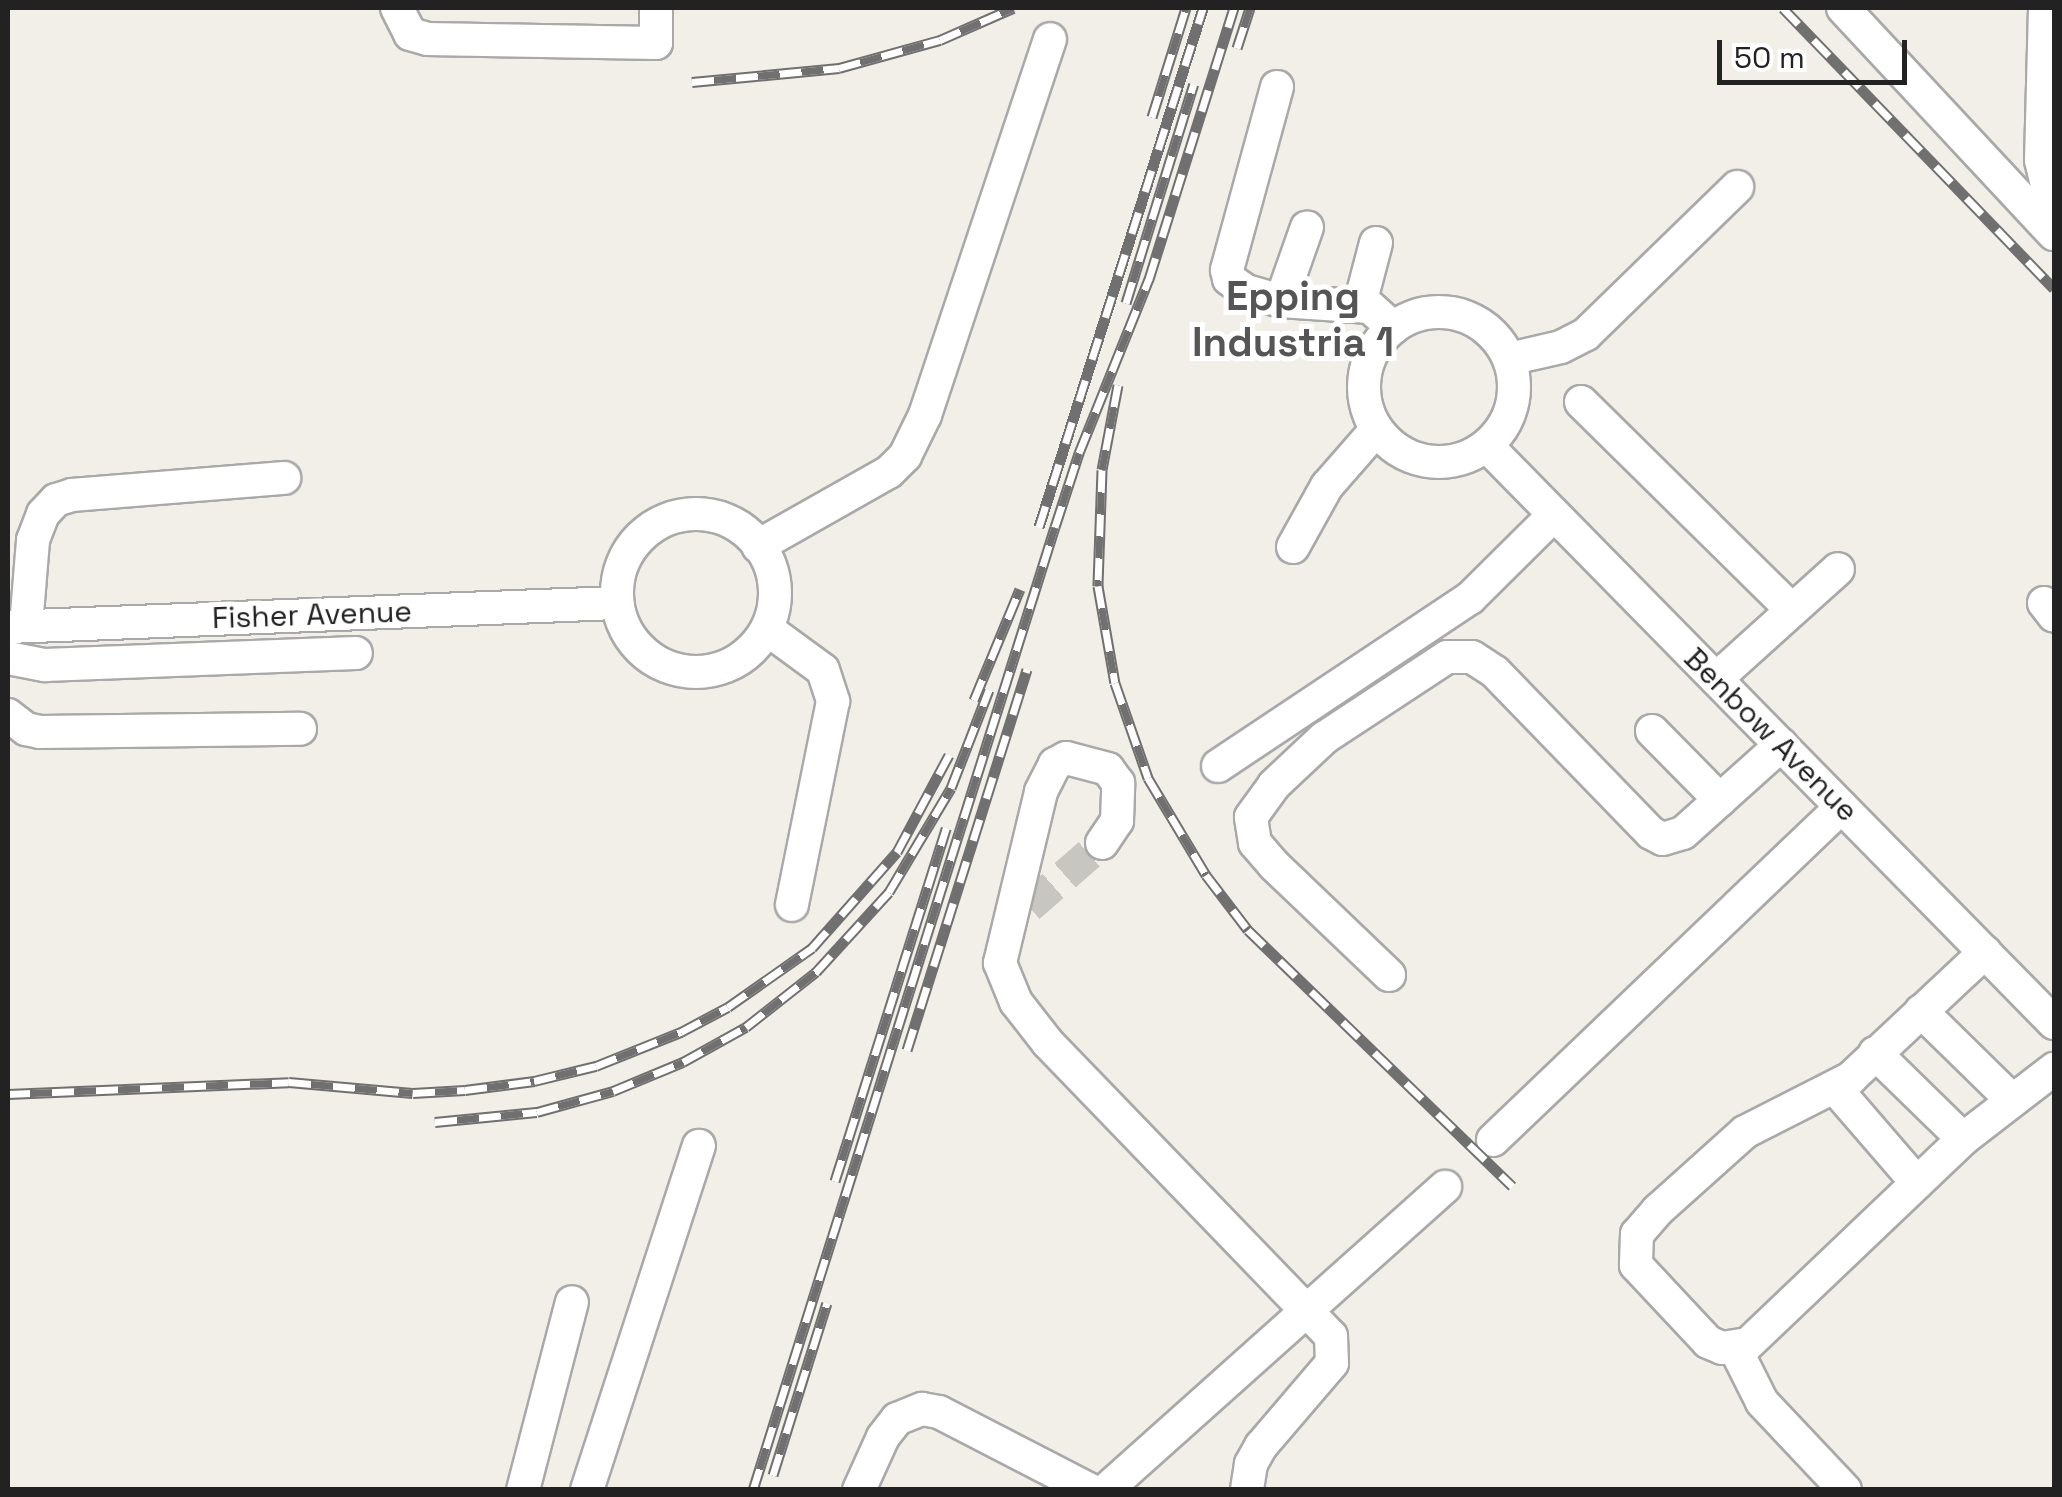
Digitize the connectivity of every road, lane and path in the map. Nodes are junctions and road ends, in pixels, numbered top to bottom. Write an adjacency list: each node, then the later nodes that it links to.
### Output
1 (397, 8): 2 (lane)
2 (656, 8)
3 (1843, 8): 10 (lane)
4 (2045, 8): 8 (lane)
5 (1050, 39): 21 (lane)
6 (1277, 87): 12 (lane)
7 (1737, 188): 15 (lane)
8 (2054, 215)
9 (1307, 227): 12 (lane)
10 (2054, 234)
11 (1376, 244): 13 (lane)
12 (1281, 300): 13 (lane)
13 (1360, 304): 14 (lane)
14 (1393, 328): 15 (lane); 17 (lane)
15 (1509, 359): 18 (lane)
16 (1580, 402): 25 (lane)
17 (1376, 430): 18 (lane); 22 (lane)
18 (1486, 446): 20 (lane, Benbow Avenue)
19 (284, 478): 26 (lane)
20 (1554, 515): 30 (lane, Benbow Avenue); 35 (lane)
21 (758, 546): 24 (lane); 27 (lane)
22 (1293, 547)
23 (1838, 569): 25 (lane)
24 (617, 603): 26 (lane, Fisher Avenue); 27 (lane)
25 (1792, 610): 30 (lane)
26 (16, 626)
27 (767, 629): 39 (lane)
28 (356, 653): 29 (lane)
29 (8, 658)
30 (1716, 679): 34 (lane, Benbow Avenue)
31 (8, 715): 32 (lane)
32 (300, 729)
33 (1652, 731): 36 (lane)
34 (1781, 744): 36 (lane); 37 (lane, Benbow Avenue)
35 (1218, 766)
36 (1720, 800): 41 (lane)
37 (1842, 807): 40 (lane, Benbow Avenue); 49 (lane)
38 (1102, 843): 54 (lane)
39 (792, 905)
40 (1985, 952): 42 (lane); 43 (lane, Benbow Avenue)
41 (1388, 975)
42 (1921, 1011): 44 (lane); 47 (lane)
43 (2052, 1014)
44 (1875, 1053): 46 (lane); 48 (lane)
45 (2054, 1069): 47 (lane)
46 (1836, 1089): 51 (lane); 55 (lane)
47 (2012, 1100): 48 (lane)
48 (1963, 1139): 51 (lane)
49 (1493, 1140)
50 (699, 1146): 57 (lane)
51 (1916, 1183): 55 (lane)
52 (1445, 1187): 54 (lane)
53 (572, 1302): 56 (lane)
54 (1311, 1312): 60 (lane); 61 (lane)
55 (1736, 1348): 62 (lane)
56 (524, 1490)
57 (587, 1490)
58 (859, 1490): 59 (lane)
59 (1090, 1490)
60 (1106, 1490)
61 (1247, 1490)
62 (1846, 1490)

